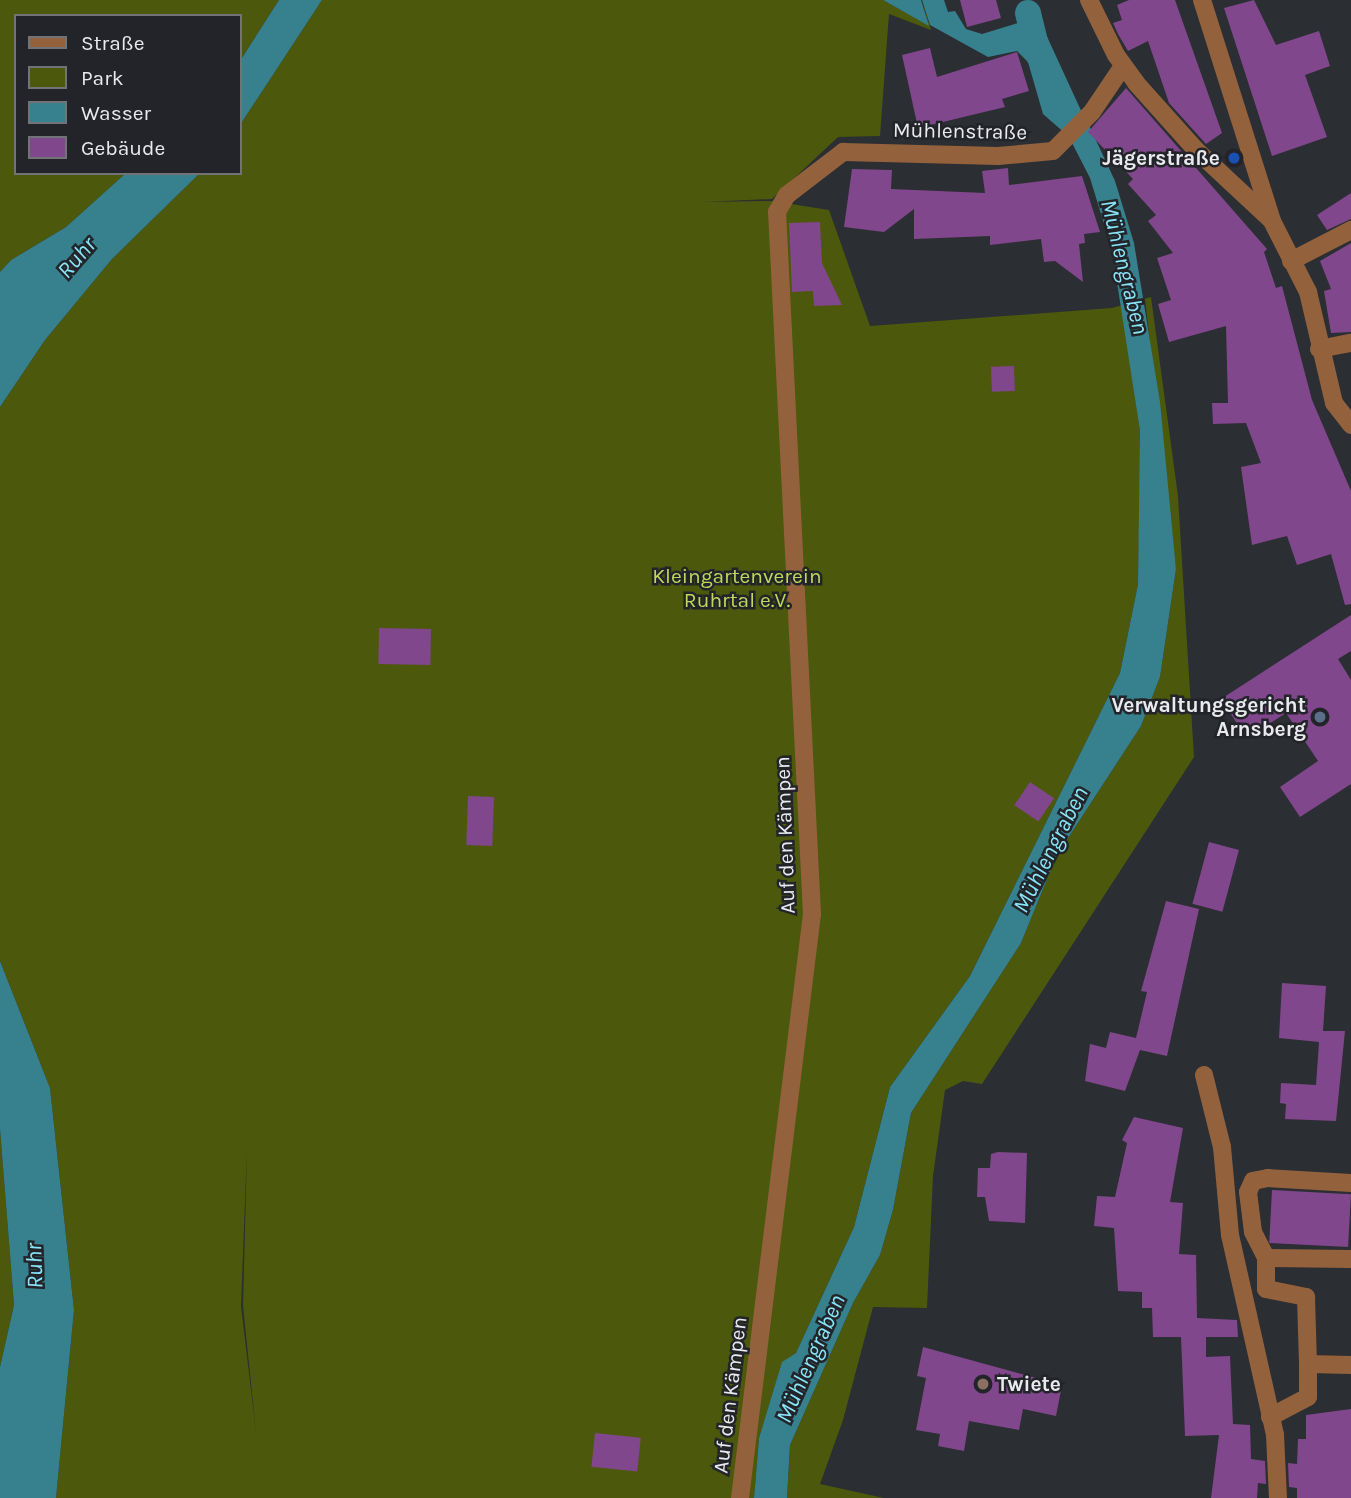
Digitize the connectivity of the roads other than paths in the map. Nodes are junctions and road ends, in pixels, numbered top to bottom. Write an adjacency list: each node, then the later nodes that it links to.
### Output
1 (1089, 0): 3 (street)
2 (1202, 0): 5 (street)
3 (1123, 66): 4 (street, Mühlenstraße); 5 (street)
4 (806, 179): 18 (street, Auf den Kämpen)
5 (1272, 221): 7 (street)
6 (1351, 230): 7 (street)
7 (1291, 261): 9 (street)
8 (1351, 343): 9 (street)
9 (1319, 349): 10 (street)
10 (1351, 425)
11 (1203, 1075): 17 (street)
12 (1351, 1183): 13 (street)
13 (1266, 1258): 14 (street); 15 (street)
14 (1351, 1259)
15 (1308, 1364): 16 (street); 17 (street)
16 (1351, 1365)
17 (1270, 1417): 19 (street)
18 (740, 1498)
19 (1278, 1498)

